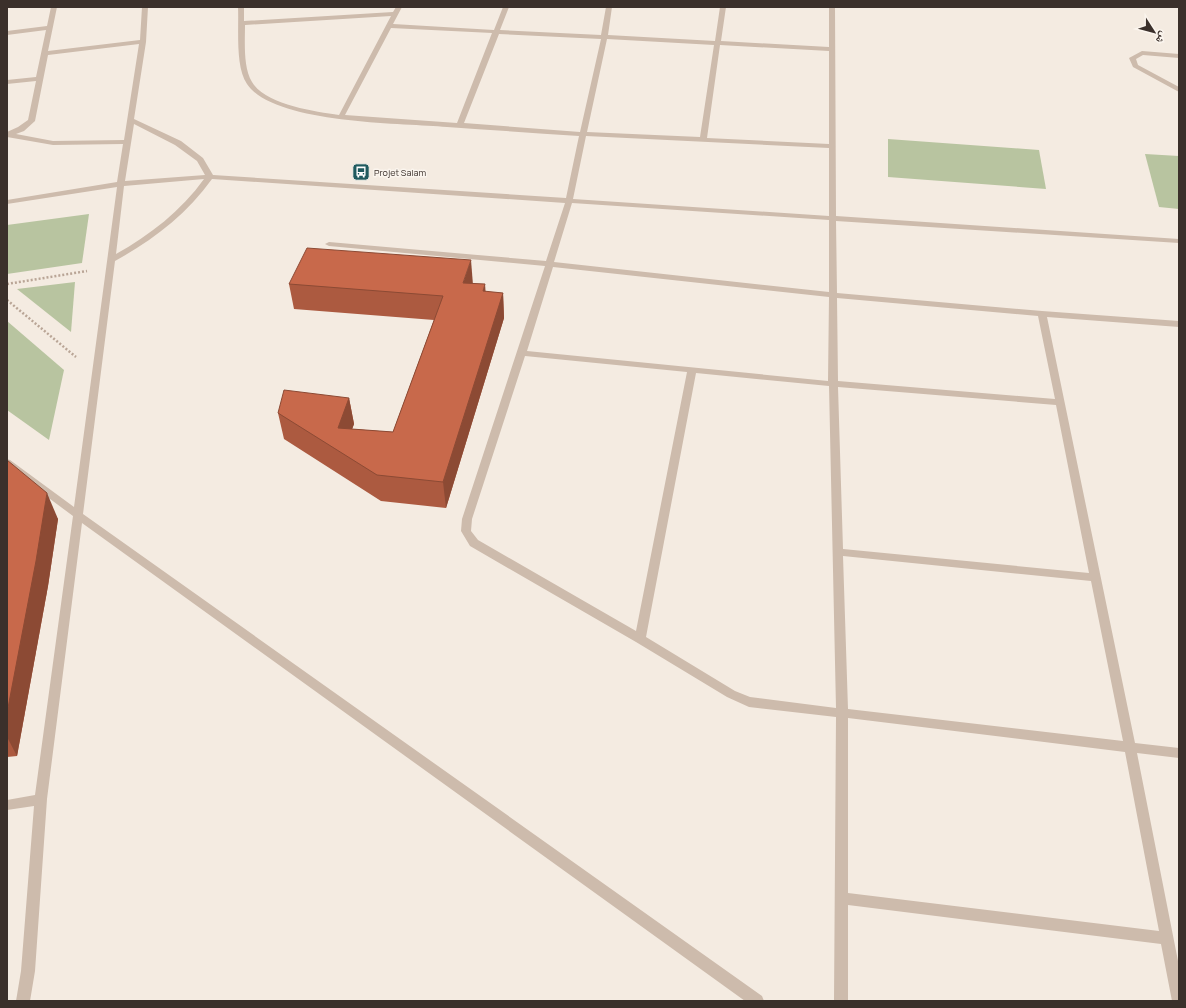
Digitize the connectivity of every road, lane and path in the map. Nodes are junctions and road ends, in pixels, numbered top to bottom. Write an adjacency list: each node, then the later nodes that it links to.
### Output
1 (54, 7): 12 (street)
2 (145, 7): 16 (street)
3 (241, 7): 10 (street)
4 (399, 7): 9 (street)
5 (506, 7): 13 (street)
6 (609, 7): 15 (street)
7 (723, 7): 17 (street)
8 (832, 7): 18 (street)
9 (395, 14): 10 (street); 11 (street)
10 (242, 23): 24 (street)
11 (388, 26): 13 (street); 24 (street)
12 (49, 28): 14 (street); 19 (street)
13 (496, 32): 15 (street); 26 (street)
14 (7, 33)
15 (604, 38): 17 (street); 27 (street)
16 (144, 42): 19 (street); 25 (street)
17 (719, 44): 18 (street); 29 (street)
18 (833, 49): 31 (street)
19 (44, 53): 21 (street)
20 (1179, 56): 23 (street)
21 (39, 79): 22 (street); 28 (street)
22 (7, 82)
23 (1179, 90)
24 (341, 117): 26 (street)
25 (131, 120): 30 (street); 32 (street)
26 (459, 126): 27 (street)
27 (583, 134): 29 (street); 34 (street)
28 (8, 135): 30 (street)
29 (703, 140): 31 (street)
30 (128, 142): 33 (street)
31 (832, 146): 36 (street)
32 (210, 177): 33 (street); 34 (street); 39 (street)
33 (121, 182): 35 (street); 39 (street)
34 (569, 201): 36 (street); 40 (street)
35 (7, 202)
36 (832, 219): 37 (street); 42 (street)
37 (1179, 241)
38 (329, 244): 40 (street)
39 (110, 264): 41 (path); 48 (street)
40 (549, 264): 42 (street); 46 (street)
41 (7, 284)
42 (833, 295): 44 (street); 49 (street)
43 (7, 300): 48 (path)
44 (1042, 314): 45 (street); 50 (street)
45 (1179, 324)
46 (522, 353): 47 (street); 55 (street)
47 (692, 369): 49 (street); 55 (street)
48 (96, 373): 52 (street)
49 (833, 384): 50 (street); 53 (street)
50 (1060, 402): 54 (street)
51 (7, 462): 52 (street)
52 (78, 515): 59 (street); 64 (street)
53 (838, 552): 54 (street); 56 (street)
54 (1096, 578): 57 (street)
55 (640, 639): 56 (street)
56 (842, 713): 57 (street); 61 (street)
57 (1130, 748): 58 (street); 62 (street)
58 (1179, 753)
59 (41, 799): 60 (street); 63 (street)
60 (7, 805)
61 (842, 898): 62 (street); 65 (street)
62 (1167, 938): 66 (street)
63 (23, 1001)
64 (757, 1001)
65 (841, 1001)
66 (1179, 1001)

